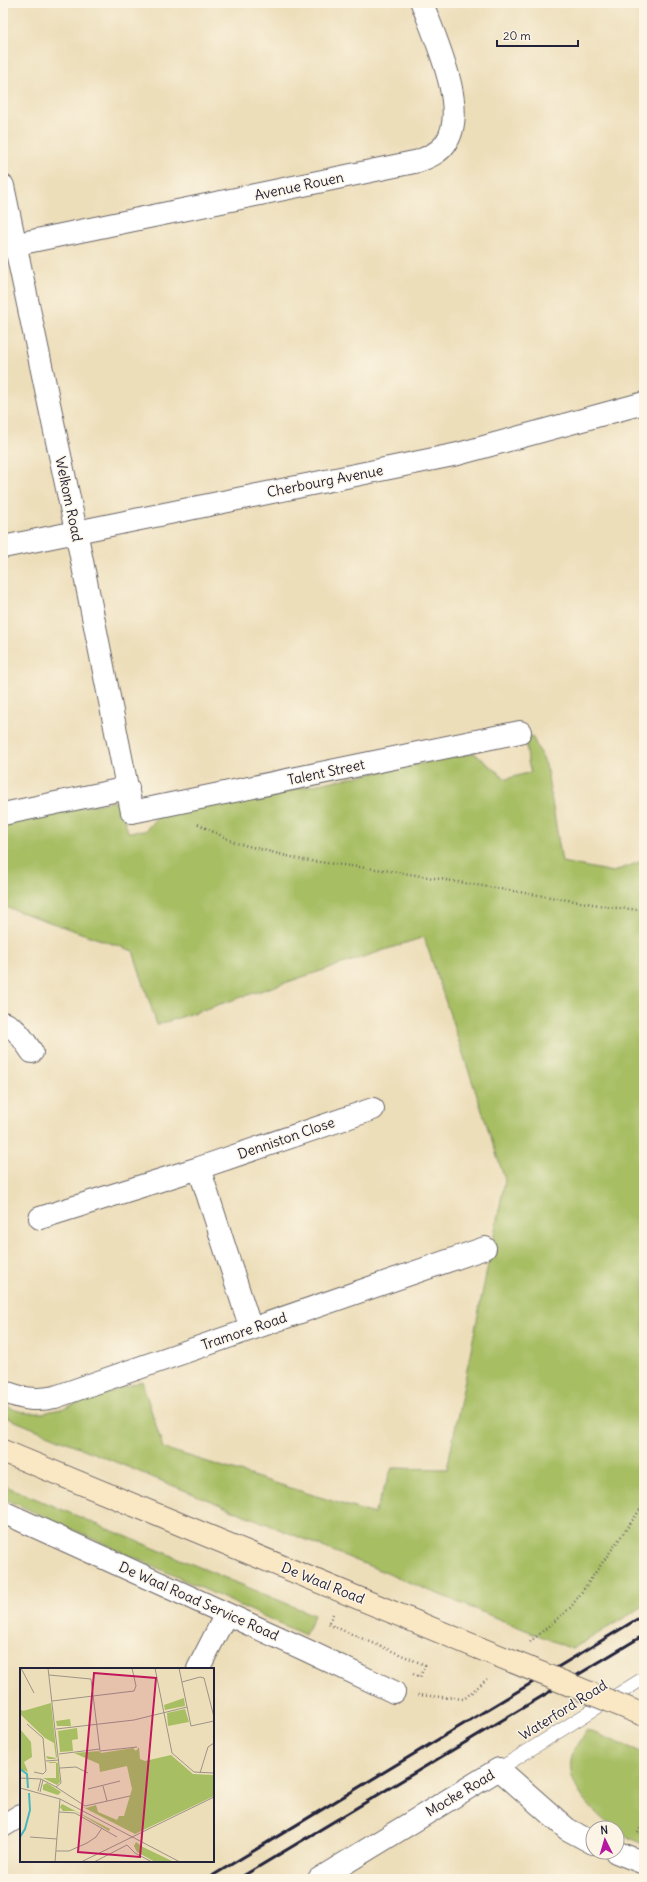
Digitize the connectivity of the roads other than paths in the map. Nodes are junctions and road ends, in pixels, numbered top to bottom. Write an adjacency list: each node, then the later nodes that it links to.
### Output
1 (422, 3): 3 (street, Avenue Rouen)
2 (3, 186): 3 (street, Welkom Road)
3 (9, 245): 5 (street, Welkom Road)
4 (644, 403): 5 (street, Cherbourg Avenue)
5 (76, 531): 6 (street, Cherbourg Avenue); 8 (street, Welkom Road)
6 (3, 547)
7 (520, 732): 9 (street, Talent Street)
8 (128, 788): 9 (street, Welkom Road); 10 (street)
9 (132, 812)
10 (3, 814)
11 (3, 1023): 12 (street)
12 (32, 1052)
13 (373, 1109): 14 (street, Denniston Close)
14 (199, 1168): 15 (street, Denniston Close); 17 (street)
15 (40, 1218)
16 (485, 1248): 17 (street, Tramore Road)
17 (251, 1329): 18 (street, Tramore Road)
18 (3, 1391)
19 (3, 1451): 25 (main road, De Waal Road, bridge)
20 (3, 1512): 21 (street, De Waal Road Service Road)
21 (226, 1614): 22 (street); 24 (street, De Waal Road Service Road)
22 (199, 1668)
23 (644, 1678): 26 (lane, Waterford Road)
24 (394, 1692)
25 (644, 1715)
26 (499, 1769): 29 (street, Mocke Road); 32 (street, Mocke Road)
27 (20, 1816): 28 (street)
28 (3, 1826)
29 (585, 1839)
30 (625, 1856): 31 (street)
31 (644, 1863)
32 (319, 1879)

